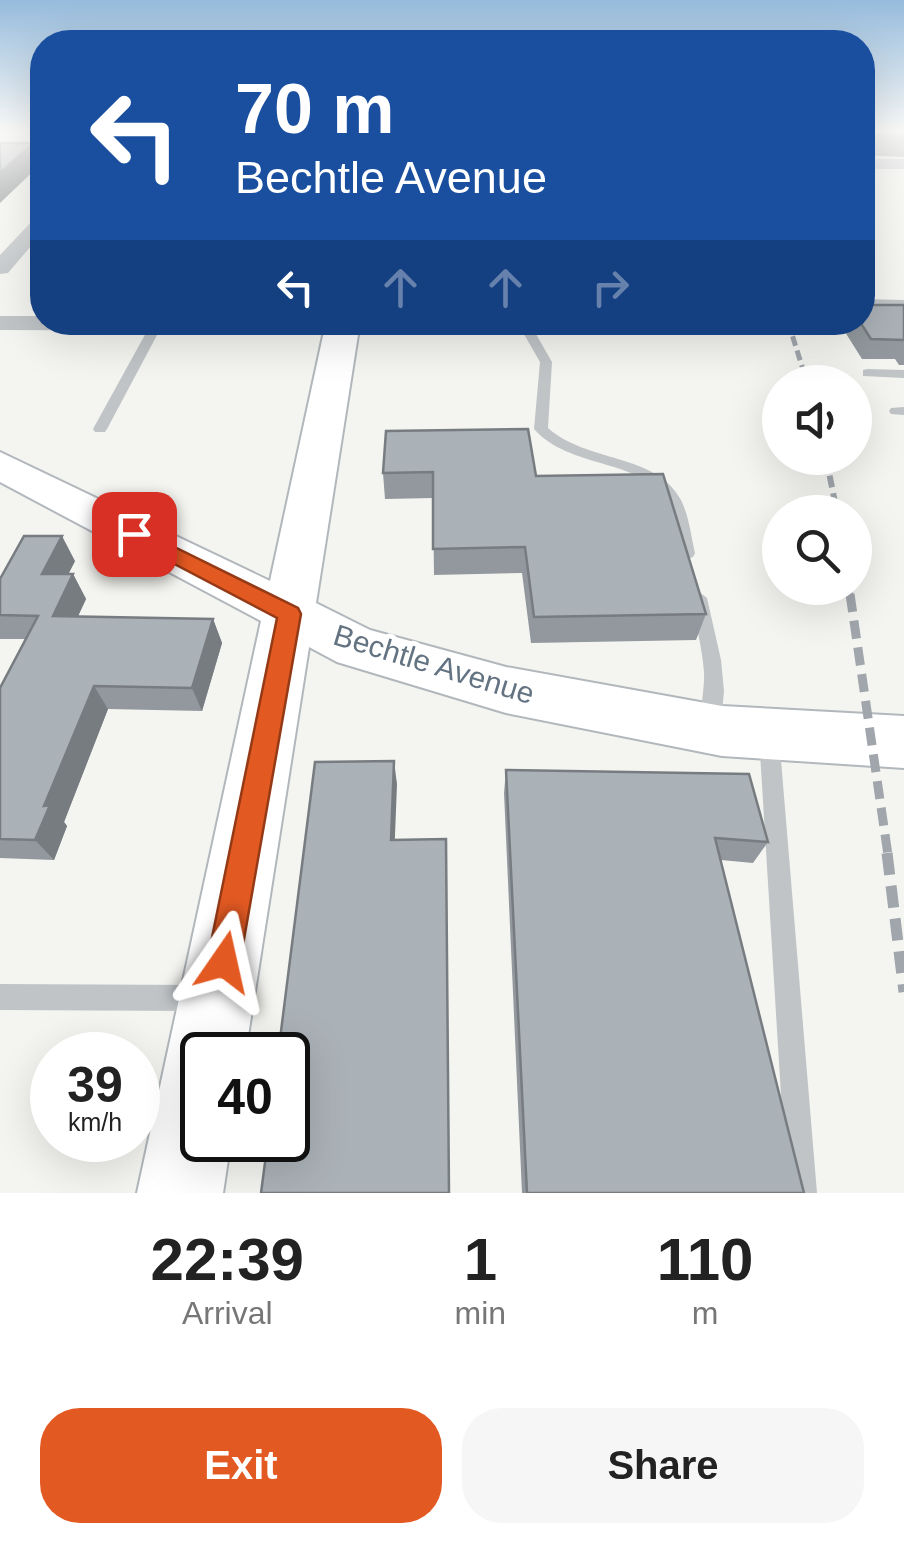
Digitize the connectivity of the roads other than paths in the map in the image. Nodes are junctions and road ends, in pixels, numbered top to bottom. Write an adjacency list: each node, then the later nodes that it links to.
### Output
1 (30, 235): 2 (street)
2 (0, 268)
3 (875, 302): 4 (lane)
4 (904, 302)
5 (0, 323): 6 (street)
6 (30, 323)
7 (151, 335): 12 (lane)
8 (341, 335): 16 (main road)
9 (530, 335): 14 (lane)
10 (872, 373): 11 (lane)
11 (904, 374)
12 (100, 429)
13 (0, 465): 16 (main road, Bechtle Avenue)
14 (691, 571)
15 (696, 589): 17 (lane)
16 (290, 614): 17 (main road, Bechtle Avenue); 21 (main road)
17 (710, 729): 18 (main road, Bechtle Avenue)
18 (769, 735): 19 (main road, Bechtle Avenue); 24 (lane)
19 (904, 742)
20 (0, 997): 21 (lane)
21 (212, 1027)
22 (186, 1162): 23 (main road)
23 (180, 1193)
24 (802, 1193)

